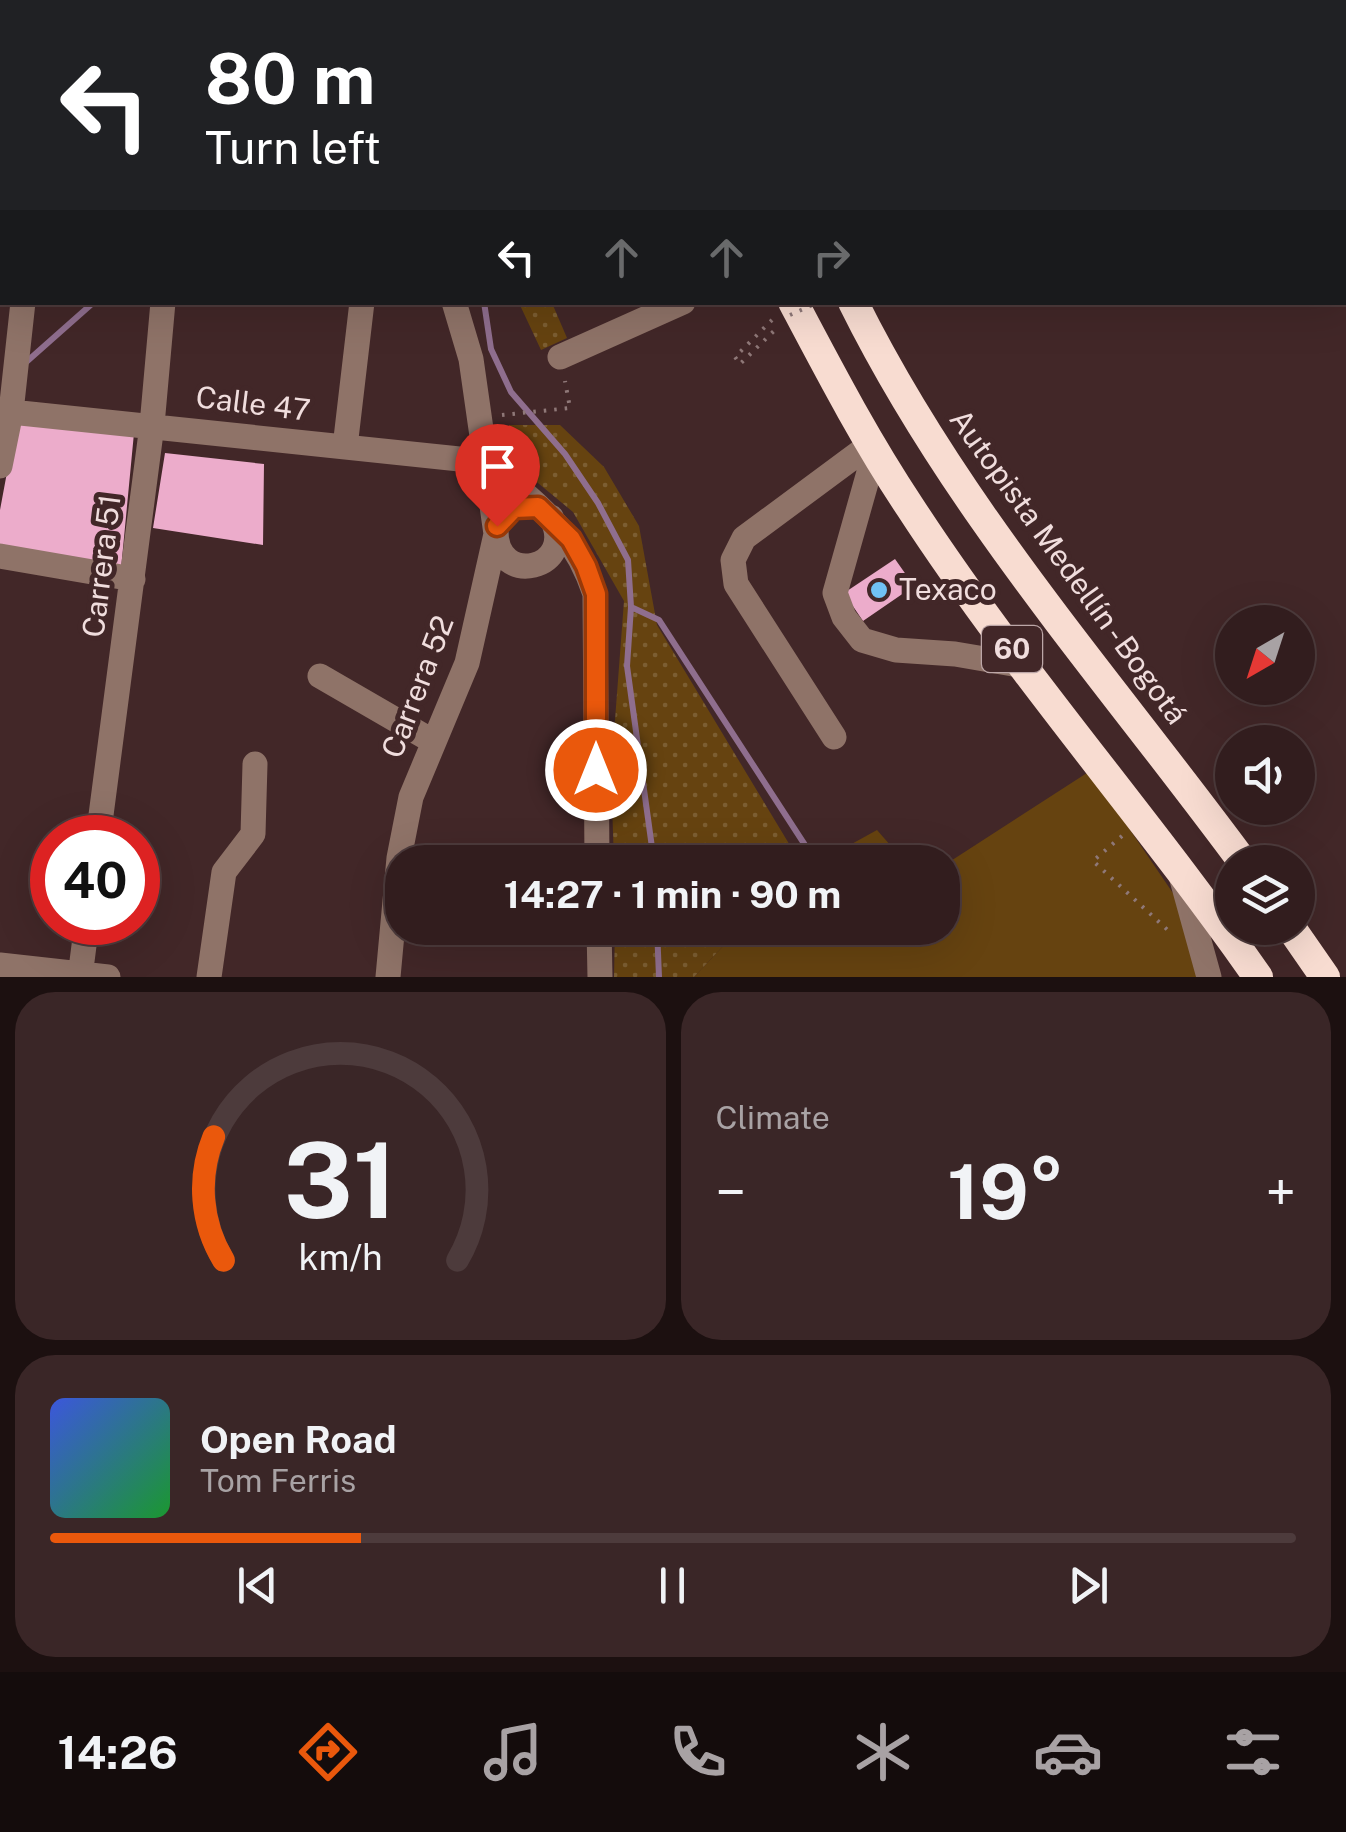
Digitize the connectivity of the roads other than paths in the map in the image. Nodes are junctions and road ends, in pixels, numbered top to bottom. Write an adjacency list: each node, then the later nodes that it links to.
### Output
1 (23, 305): 9 (street)
2 (163, 305): 10 (street, Carrera 51)
3 (362, 305): 11 (street)
4 (455, 305): 13 (street, Carrera 52)
5 (676, 305): 8 (street)
6 (856, 305): 28 (highway, Autopista Medellín - Bogotá / 60)
7 (784, 316): 12 (highway, 60)
8 (560, 357)
9 (12, 401): 10 (street, Calle 47); 14 (street)
10 (152, 425): 11 (street, Calle 47); 19 (street, Carrera 51)
11 (345, 448): 13 (street, Calle 47)
12 (873, 448): 21 (highway, 60); 21 (street); 23 (street)
13 (488, 462): 15 (street); 16 (street, Carrera 52)
14 (0, 466)
15 (544, 512): 16 (street); 18 (street); 20 (street)
16 (496, 534): 18 (street); 24 (street, Carrera 52)
17 (0, 556): 19 (street)
18 (537, 565): 20 (street)
19 (133, 579): 26 (street, Carrera 51)
20 (596, 594): 27 (street)
21 (1025, 666): 29 (highway, 60)
22 (320, 676): 24 (street)
23 (834, 737)
24 (434, 742): 38 (street, Carrera 52)
25 (255, 764): 37 (street)
26 (101, 815)
27 (597, 845)
28 (1230, 845)
29 (1180, 871): 34 (street); 40 (highway, 60)
30 (84, 945): 35 (street)
31 (599, 945): 39 (street)
32 (1303, 945): 41 (highway)
33 (0, 965): 35 (street)
34 (1206, 970)
35 (80, 974): 36 (street)
36 (108, 977)
37 (209, 977)
38 (388, 977)
39 (600, 977)
40 (1258, 977)
41 (1325, 977)

